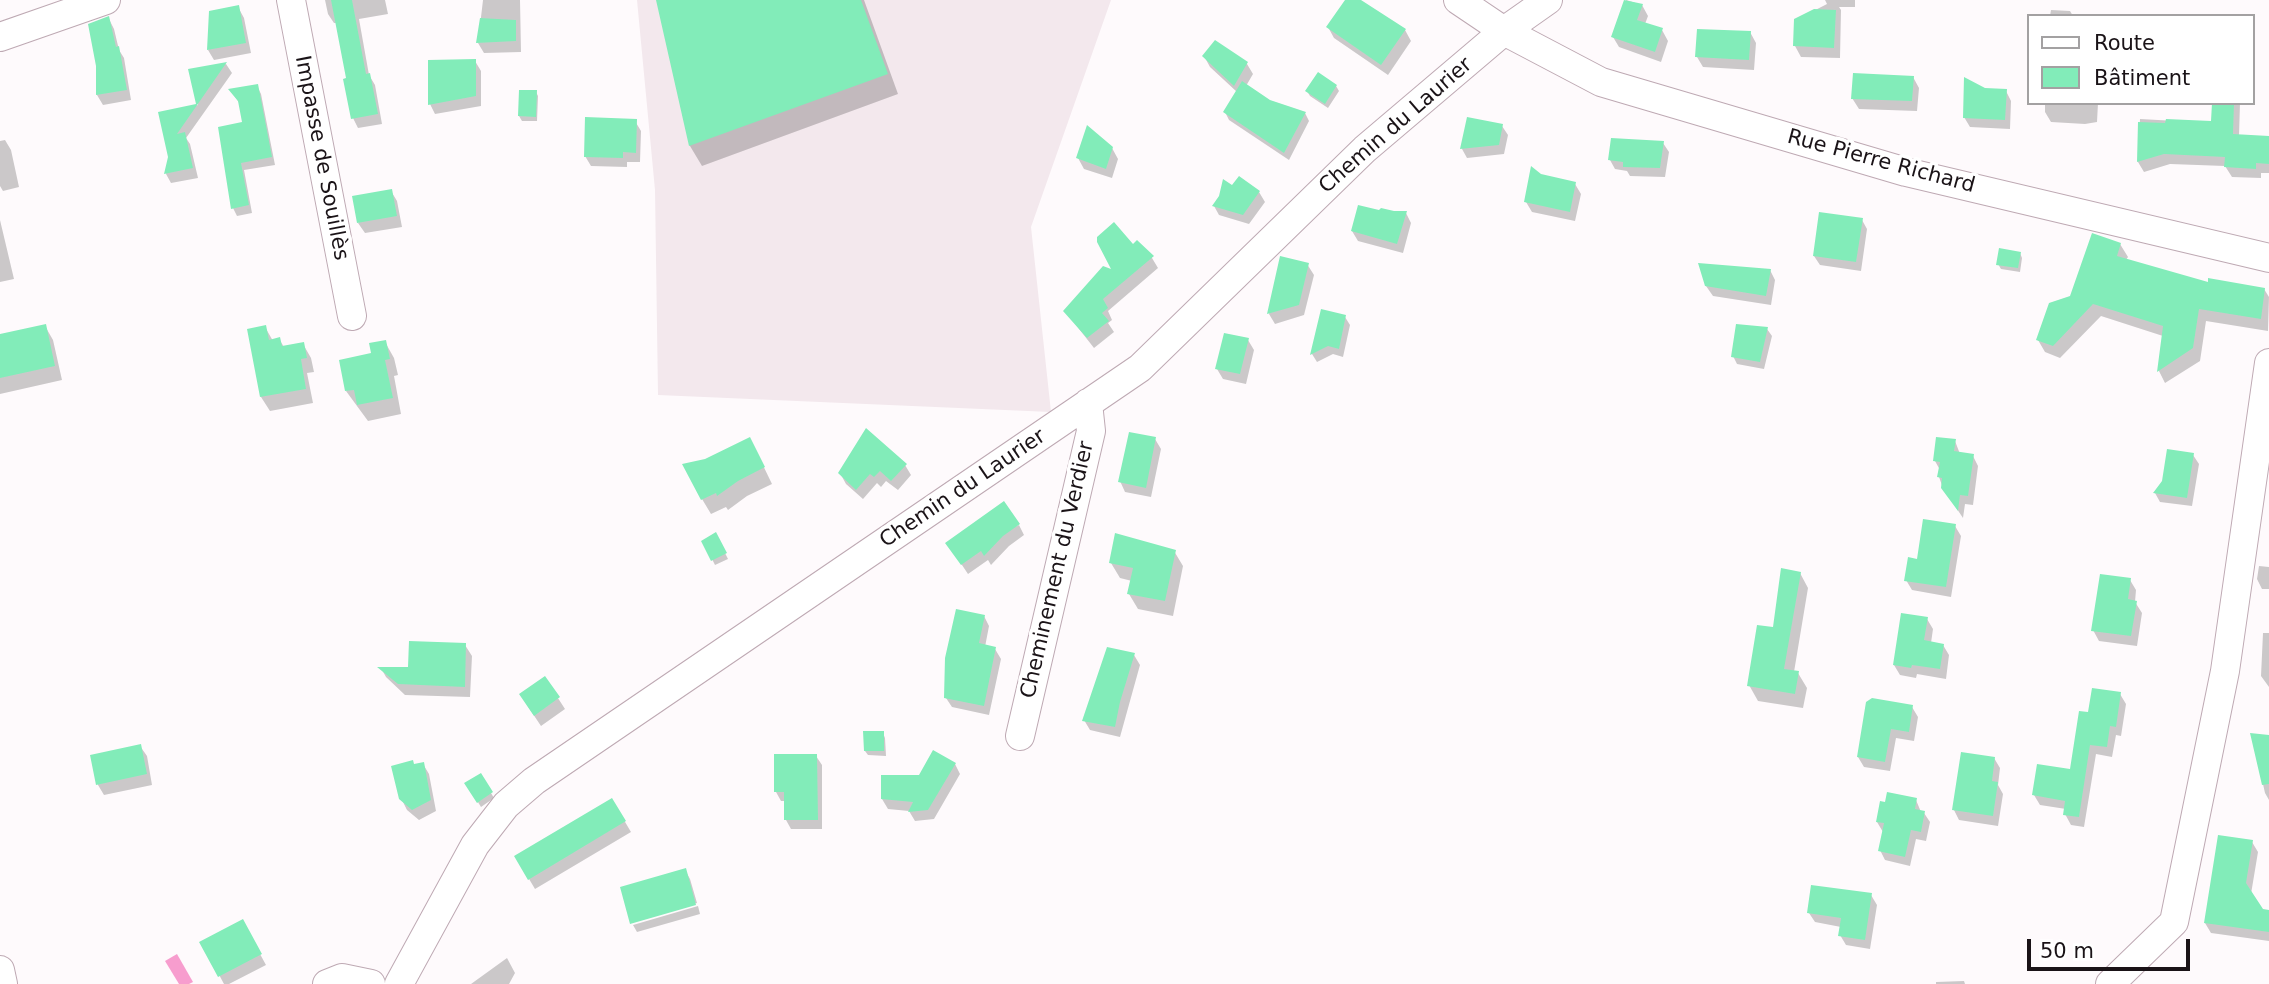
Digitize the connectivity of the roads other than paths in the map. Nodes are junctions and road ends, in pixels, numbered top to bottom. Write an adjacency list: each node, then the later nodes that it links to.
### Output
1 (106, 0): 6 (street)
2 (291, 0): 8 (street, Impasse de Souillès)
3 (1458, 0): 5 (street, Rue Pierre Richard)
4 (1548, 0): 5 (street, Chemin du Laurier)
5 (1504, 31): 7 (street, Rue Pierre Richard); 10 (street, Chemin du Laurier)
6 (0, 37)
7 (2269, 258)
8 (352, 316)
9 (2269, 363): 17 (street)
10 (1088, 403): 11 (street, Cheminement du Verdier); 16 (street, Chemin du Laurier)
11 (1020, 736)
12 (0, 970): 13 (street)
13 (3, 984)
14 (327, 984): 15 (street)
15 (371, 984)
16 (399, 984)
17 (2110, 984)

